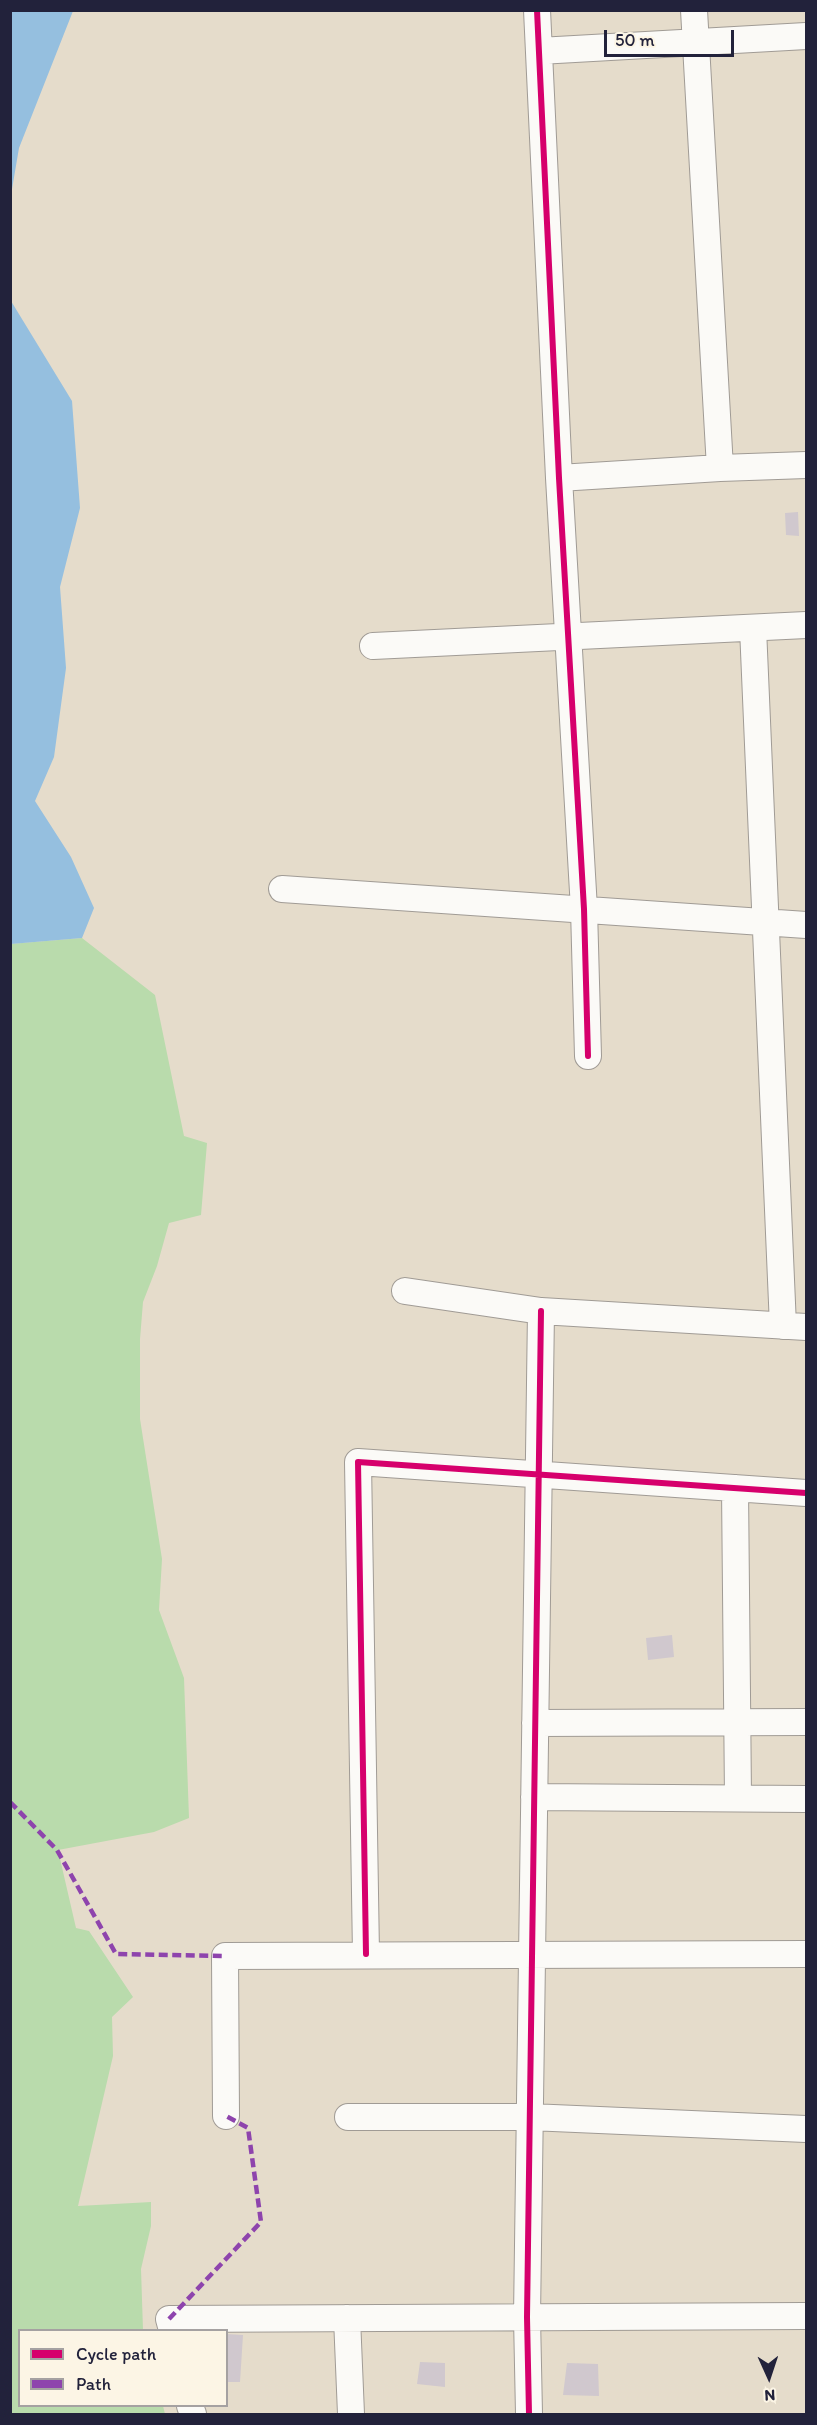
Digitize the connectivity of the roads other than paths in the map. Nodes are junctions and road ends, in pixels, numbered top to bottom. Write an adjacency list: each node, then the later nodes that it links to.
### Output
1 (537, 10): 5 (street)
2 (694, 10): 4 (street)
3 (807, 36): 4 (street)
4 (695, 42): 5 (street); 7 (street)
5 (539, 51): 8 (street)
6 (807, 465): 7 (street)
7 (720, 468): 8 (street)
8 (559, 478): 11 (street)
9 (807, 625): 10 (street)
10 (753, 628): 11 (street); 15 (street)
11 (569, 637): 12 (street); 14 (street)
12 (373, 646)
13 (282, 889): 14 (street)
14 (584, 909): 15 (street); 17 (street)
15 (766, 922): 16 (street); 20 (street)
16 (807, 925)
17 (588, 1056)
18 (405, 1291): 19 (street)
19 (541, 1311): 20 (street); 21 (street)
20 (795, 1327)
21 (538, 1474): 22 (street); 25 (street); 30 (street)
22 (735, 1488): 23 (street); 26 (street)
23 (807, 1493)
24 (807, 1722): 26 (street)
25 (535, 1723): 26 (street); 27 (street)
26 (737, 1723): 28 (street)
27 (534, 1797): 28 (street); 31 (street)
28 (738, 1798): 29 (street)
29 (807, 1799)
30 (366, 1954): 31 (street); 33 (street)
31 (532, 1954): 32 (street); 35 (street)
32 (807, 1954)
33 (226, 2116)
34 (348, 2117): 35 (street)
35 (530, 2117): 36 (street); 38 (street)
36 (807, 2129)
37 (807, 2316): 38 (street)
38 (527, 2317): 39 (street); 42 (street)
39 (347, 2318): 40 (street); 41 (street)
40 (172, 2329)
41 (351, 2415)
42 (529, 2415)

